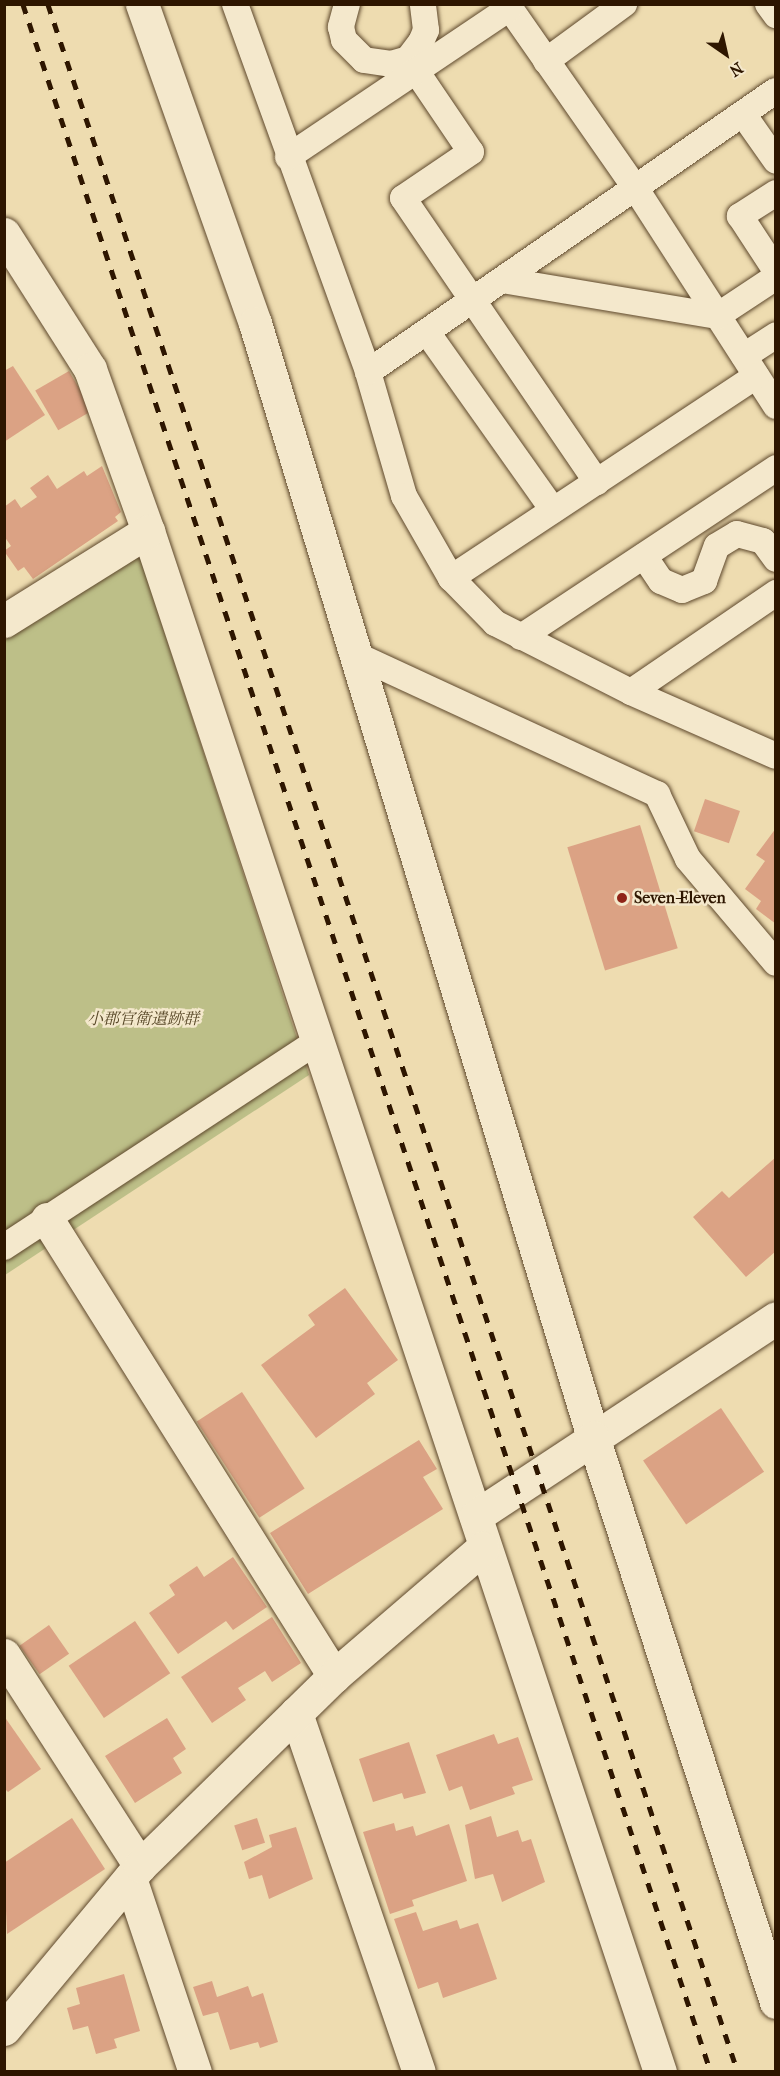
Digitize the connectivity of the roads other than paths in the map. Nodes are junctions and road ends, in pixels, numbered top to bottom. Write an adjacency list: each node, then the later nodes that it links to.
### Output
1 (142, 4): 38 (street)
2 (235, 4): 13 (lane)
3 (347, 4): 10 (lane)
4 (423, 4): 10 (lane)
5 (624, 4): 9 (lane)
6 (768, 4): 8 (lane)
7 (508, 6): 9 (lane); 10 (lane)
8 (776, 15)
9 (546, 61): 15 (lane)
10 (412, 65): 13 (lane); 21 (lane)
11 (776, 91): 12 (lane)
12 (743, 114): 14 (lane); 15 (lane)
13 (288, 157): 26 (lane)
14 (776, 161)
15 (636, 189): 20 (lane); 22 (lane)
16 (776, 193): 18 (lane)
17 (4, 234): 31 (street)
18 (776, 271)
19 (776, 277): 22 (lane)
20 (502, 280): 21 (lane); 22 (lane)
21 (474, 302): 23 (lane); 29 (lane)
22 (717, 316): 25 (lane)
23 (427, 332): 26 (lane); 30 (lane)
24 (776, 335): 25 (lane)
25 (750, 366): 27 (lane); 29 (lane)
26 (368, 372): 34 (lane)
27 (776, 406)
28 (776, 468): 32 (lane)
29 (597, 482): 30 (lane)
30 (553, 510): 34 (lane)
31 (148, 531): 36 (street); 42 (street)
32 (644, 556): 33 (lane); 37 (lane)
33 (776, 559)
34 (451, 578): 37 (lane)
35 (776, 593): 39 (lane)
36 (4, 621)
37 (521, 638): 39 (lane)
38 (356, 655): 41 (lane); 46 (street)
39 (631, 692): 40 (lane)
40 (776, 756)
41 (776, 963)
42 (316, 1042): 43 (lane); 47 (street)
43 (47, 1219): 44 (lane); 50 (street)
44 (4, 1247)
45 (776, 1318): 46 (street)
46 (593, 1437): 47 (street); 53 (street)
47 (476, 1516): 48 (street)
48 (483, 1548): 50 (street); 57 (street)
49 (4, 1655): 52 (street)
50 (334, 1676): 51 (street)
51 (296, 1713): 52 (street); 56 (street)
52 (135, 1872): 54 (street); 55 (street)
53 (776, 2002)
54 (4, 2029)
55 (195, 2072)
56 (419, 2072)
57 (660, 2072)

